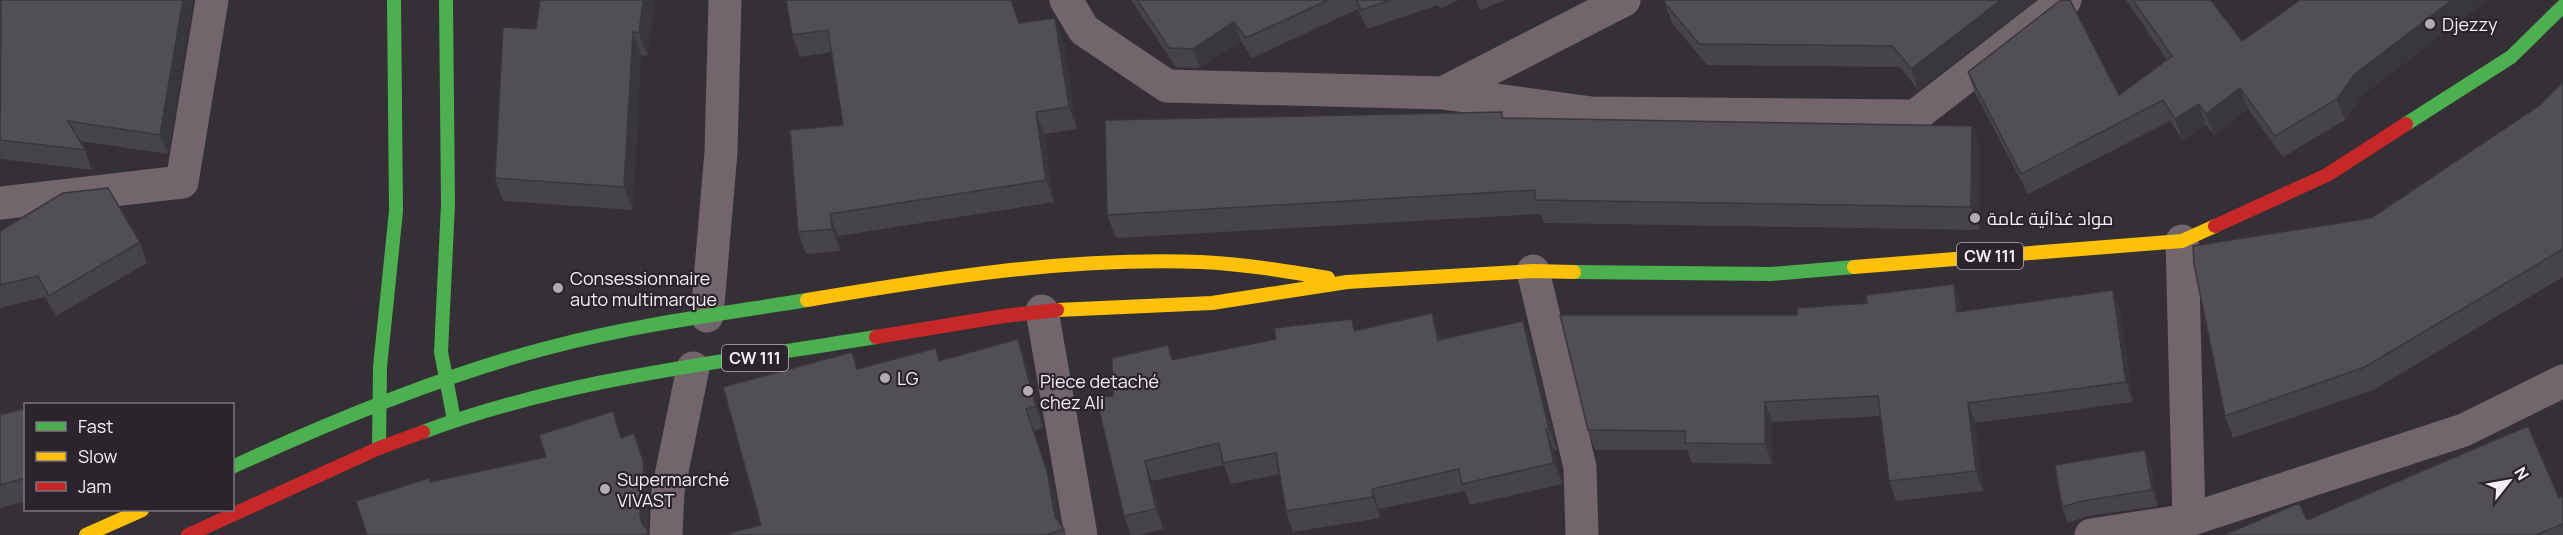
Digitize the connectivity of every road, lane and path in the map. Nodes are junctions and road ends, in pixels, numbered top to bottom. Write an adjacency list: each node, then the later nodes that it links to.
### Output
1 (212, 0): 10 (street)
2 (394, 0): 19 (main road)
3 (446, 0): 17 (main road)
4 (725, 0): 15 (street)
5 (1066, 0): 9 (street)
6 (1624, 0): 9 (street)
7 (2065, 0): 9 (street)
8 (2563, 6): 11 (main road, CW 111)
9 (1443, 93)
10 (0, 202)
11 (2182, 241): 12 (main road, CW 111); 25 (street)
12 (1533, 271): 13 (main road, CW 111); 30 (street)
13 (1347, 282): 14 (main road, CW 111); 15 (main road)
14 (1042, 311): 16 (main road, CW 111); 29 (street)
15 (707, 316): 17 (main road)
16 (693, 368): 20 (main road, CW 111); 28 (street)
17 (447, 381): 19 (main road); 20 (main road)
18 (2563, 381): 25 (street)
19 (380, 405): 21 (main road); 22 (main road)
20 (454, 420): 21 (main road, CW 111)
21 (379, 448): 24 (main road, CW 111)
22 (234, 466)
23 (140, 511): 26 (main road)
24 (232, 520): 27 (main road, CW 111)
25 (2189, 520): 31 (street)
26 (86, 535)
27 (188, 535)
28 (666, 535)
29 (1081, 535)
30 (1582, 535)
31 (2091, 535)

